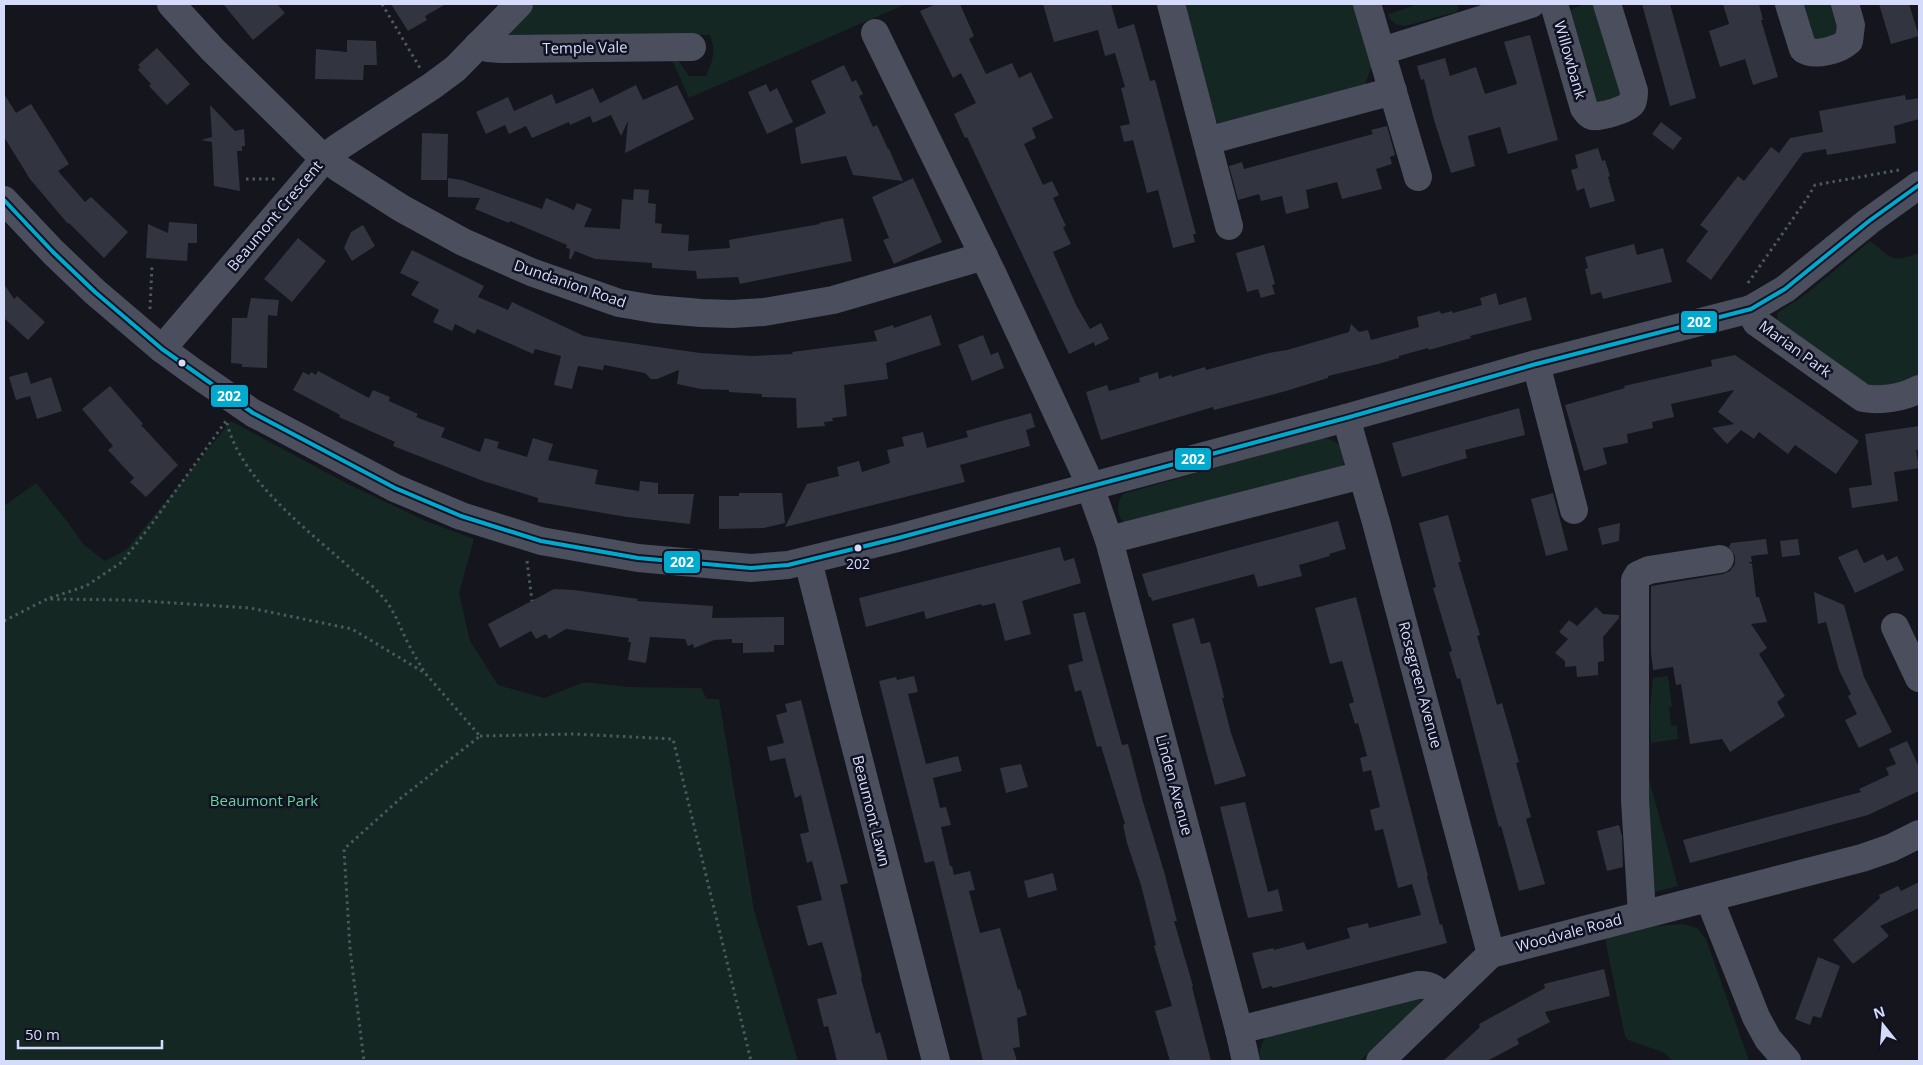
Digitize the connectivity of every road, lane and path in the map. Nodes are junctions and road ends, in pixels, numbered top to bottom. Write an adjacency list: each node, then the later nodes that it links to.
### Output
1 (171, 4): 18 (street, Beaumont Crescent)
2 (382, 4): 15 (path)
3 (519, 4): 12 (street)
4 (1171, 4): 17 (street)
5 (1367, 4): 14 (street)
6 (1531, 4): 14 (street)
7 (1554, 4): 8 (street, Willowbank)
8 (1607, 4)
9 (1789, 4): 10 (street)
10 (1845, 4)
11 (875, 33): 25 (street, Linden Avenue)
12 (478, 45): 13 (street, Temple Vale); 15 (street)
13 (692, 47)
14 (1382, 51): 16 (street)
15 (432, 86): 18 (street)
16 (1393, 91): 17 (street); 19 (street)
17 (1207, 141): 24 (street)
18 (325, 158): 25 (street, Dundanion Road); 29 (street, Beaumont Crescent)
19 (1418, 177)
20 (246, 179): 21 (path)
21 (281, 179)
22 (1913, 188): 27 (street, Marian Park); 27 (path)
23 (4, 200): 29 (street)
24 (1230, 226)
25 (984, 256): 36 (street, Linden Avenue)
26 (152, 265): 28 (path)
27 (1749, 297): 30 (street); 31 (street, Marian Park)
28 (149, 315)
29 (162, 348): 41 (street)
30 (1536, 364): 33 (street); 37 (street)
31 (1919, 389)
32 (229, 415): 34 (path)
33 (1346, 418): 35 (street, Rosegreen Avenue); 36 (street)
34 (227, 420): 42 (path); 46 (path)
35 (1362, 475): 38 (street); 52 (street, Rosegreen Avenue)
36 (1090, 487): 38 (street, Linden Avenue); 41 (street)
37 (1574, 510)
38 (1109, 540): 54 (street, Linden Avenue)
39 (527, 559): 43 (path)
40 (1720, 559): 51 (street)
41 (808, 561): 57 (street, Beaumont Lawn)
42 (48, 598): 44 (path); 46 (path)
43 (532, 601)
44 (4, 621)
45 (1895, 627): 47 (street)
46 (425, 673): 48 (path)
47 (1919, 678)
48 (480, 736): 55 (path); 56 (path)
49 (1919, 834): 50 (street, Woodvale Road)
50 (1709, 898): 51 (street, Woodvale Road); 60 (street)
51 (1642, 914): 52 (street, Woodvale Road)
52 (1491, 954): 53 (street, Woodvale Road)
53 (1445, 998): 54 (street); 59 (street, Woodvale Road)
54 (1238, 1030): 58 (street)
55 (364, 1061)
56 (752, 1061)
57 (936, 1061)
58 (1246, 1061)
59 (1380, 1061)
60 (1787, 1061)

